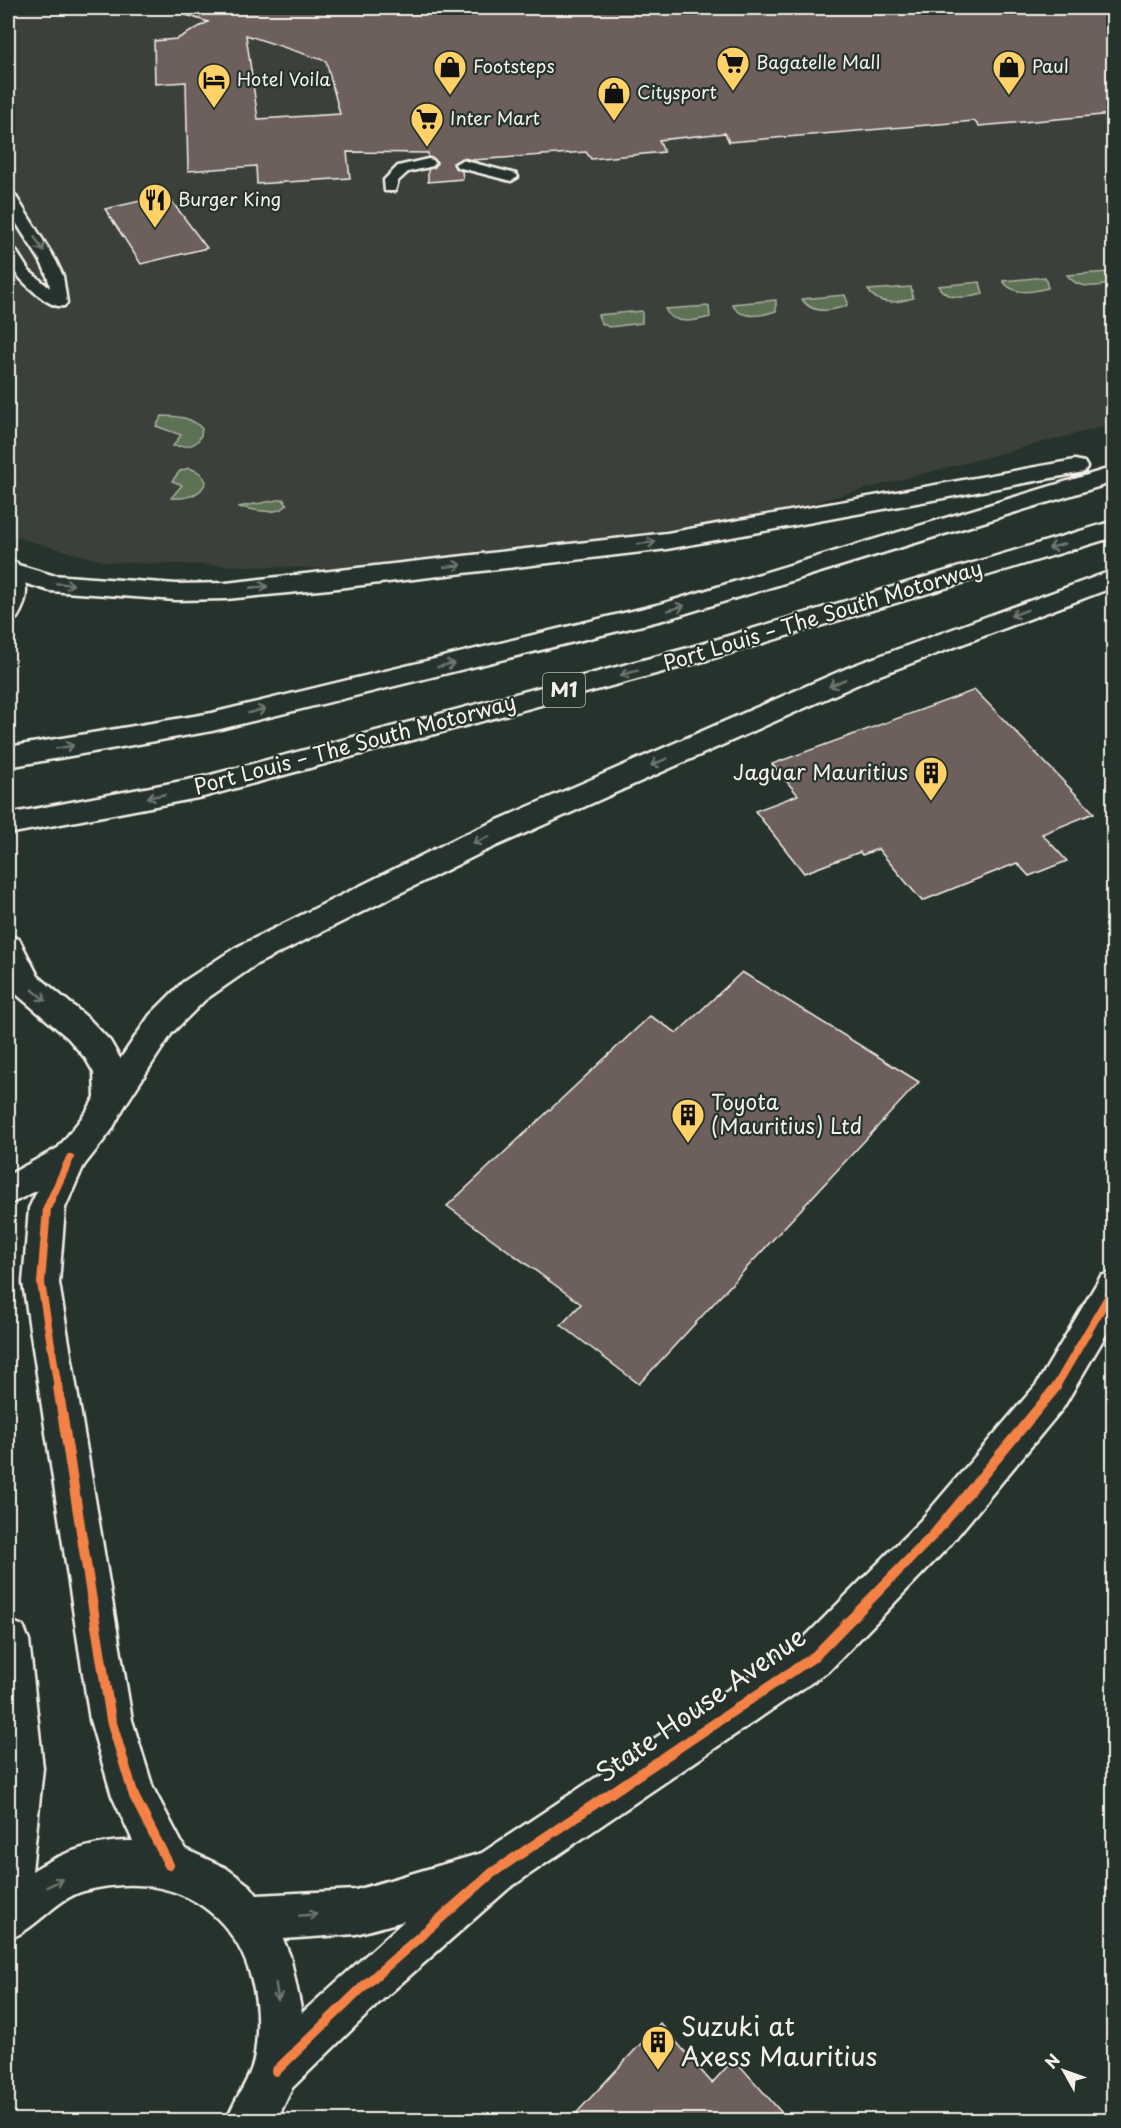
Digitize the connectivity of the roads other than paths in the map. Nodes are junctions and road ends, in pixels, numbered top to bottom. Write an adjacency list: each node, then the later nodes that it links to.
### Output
1 (428, 163): 4 (lane)
2 (462, 164): 3 (lane)
3 (511, 177)
4 (390, 188)
5 (8, 195): 6 (lane, one-way to 6)
6 (8, 249)
7 (1113, 460): 10 (main road, one-way to 7)
8 (1113, 474): 13 (main road, M1, one-way to 8)
9 (1113, 529): 14 (main road, Port Louis – The South Motorway / M1, one-way to 14)
10 (8, 570): 12 (main road)
11 (1113, 578): 16 (main road, one-way to 16)
12 (8, 612)
13 (8, 757)
14 (8, 824)
15 (8, 947): 16 (main road, one-way to 16)
16 (112, 1098): 17 (main road)
17 (70, 1158): 18 (main road); 21 (main road)
18 (8, 1191)
19 (1113, 1287): 22 (main road, State House Avenue)
20 (8, 1640): 23 (main road)
21 (169, 1865): 24 (main road, one-way to 21); 25 (main road)
22 (492, 1873): 25 (main road, one-way to 22); 26 (main road, State House Avenue)
23 (8, 1882)
24 (8, 1917)
25 (249, 1918): 26 (main road, one-way to 26)
26 (276, 2071): 27 (main road)
27 (250, 2121)

